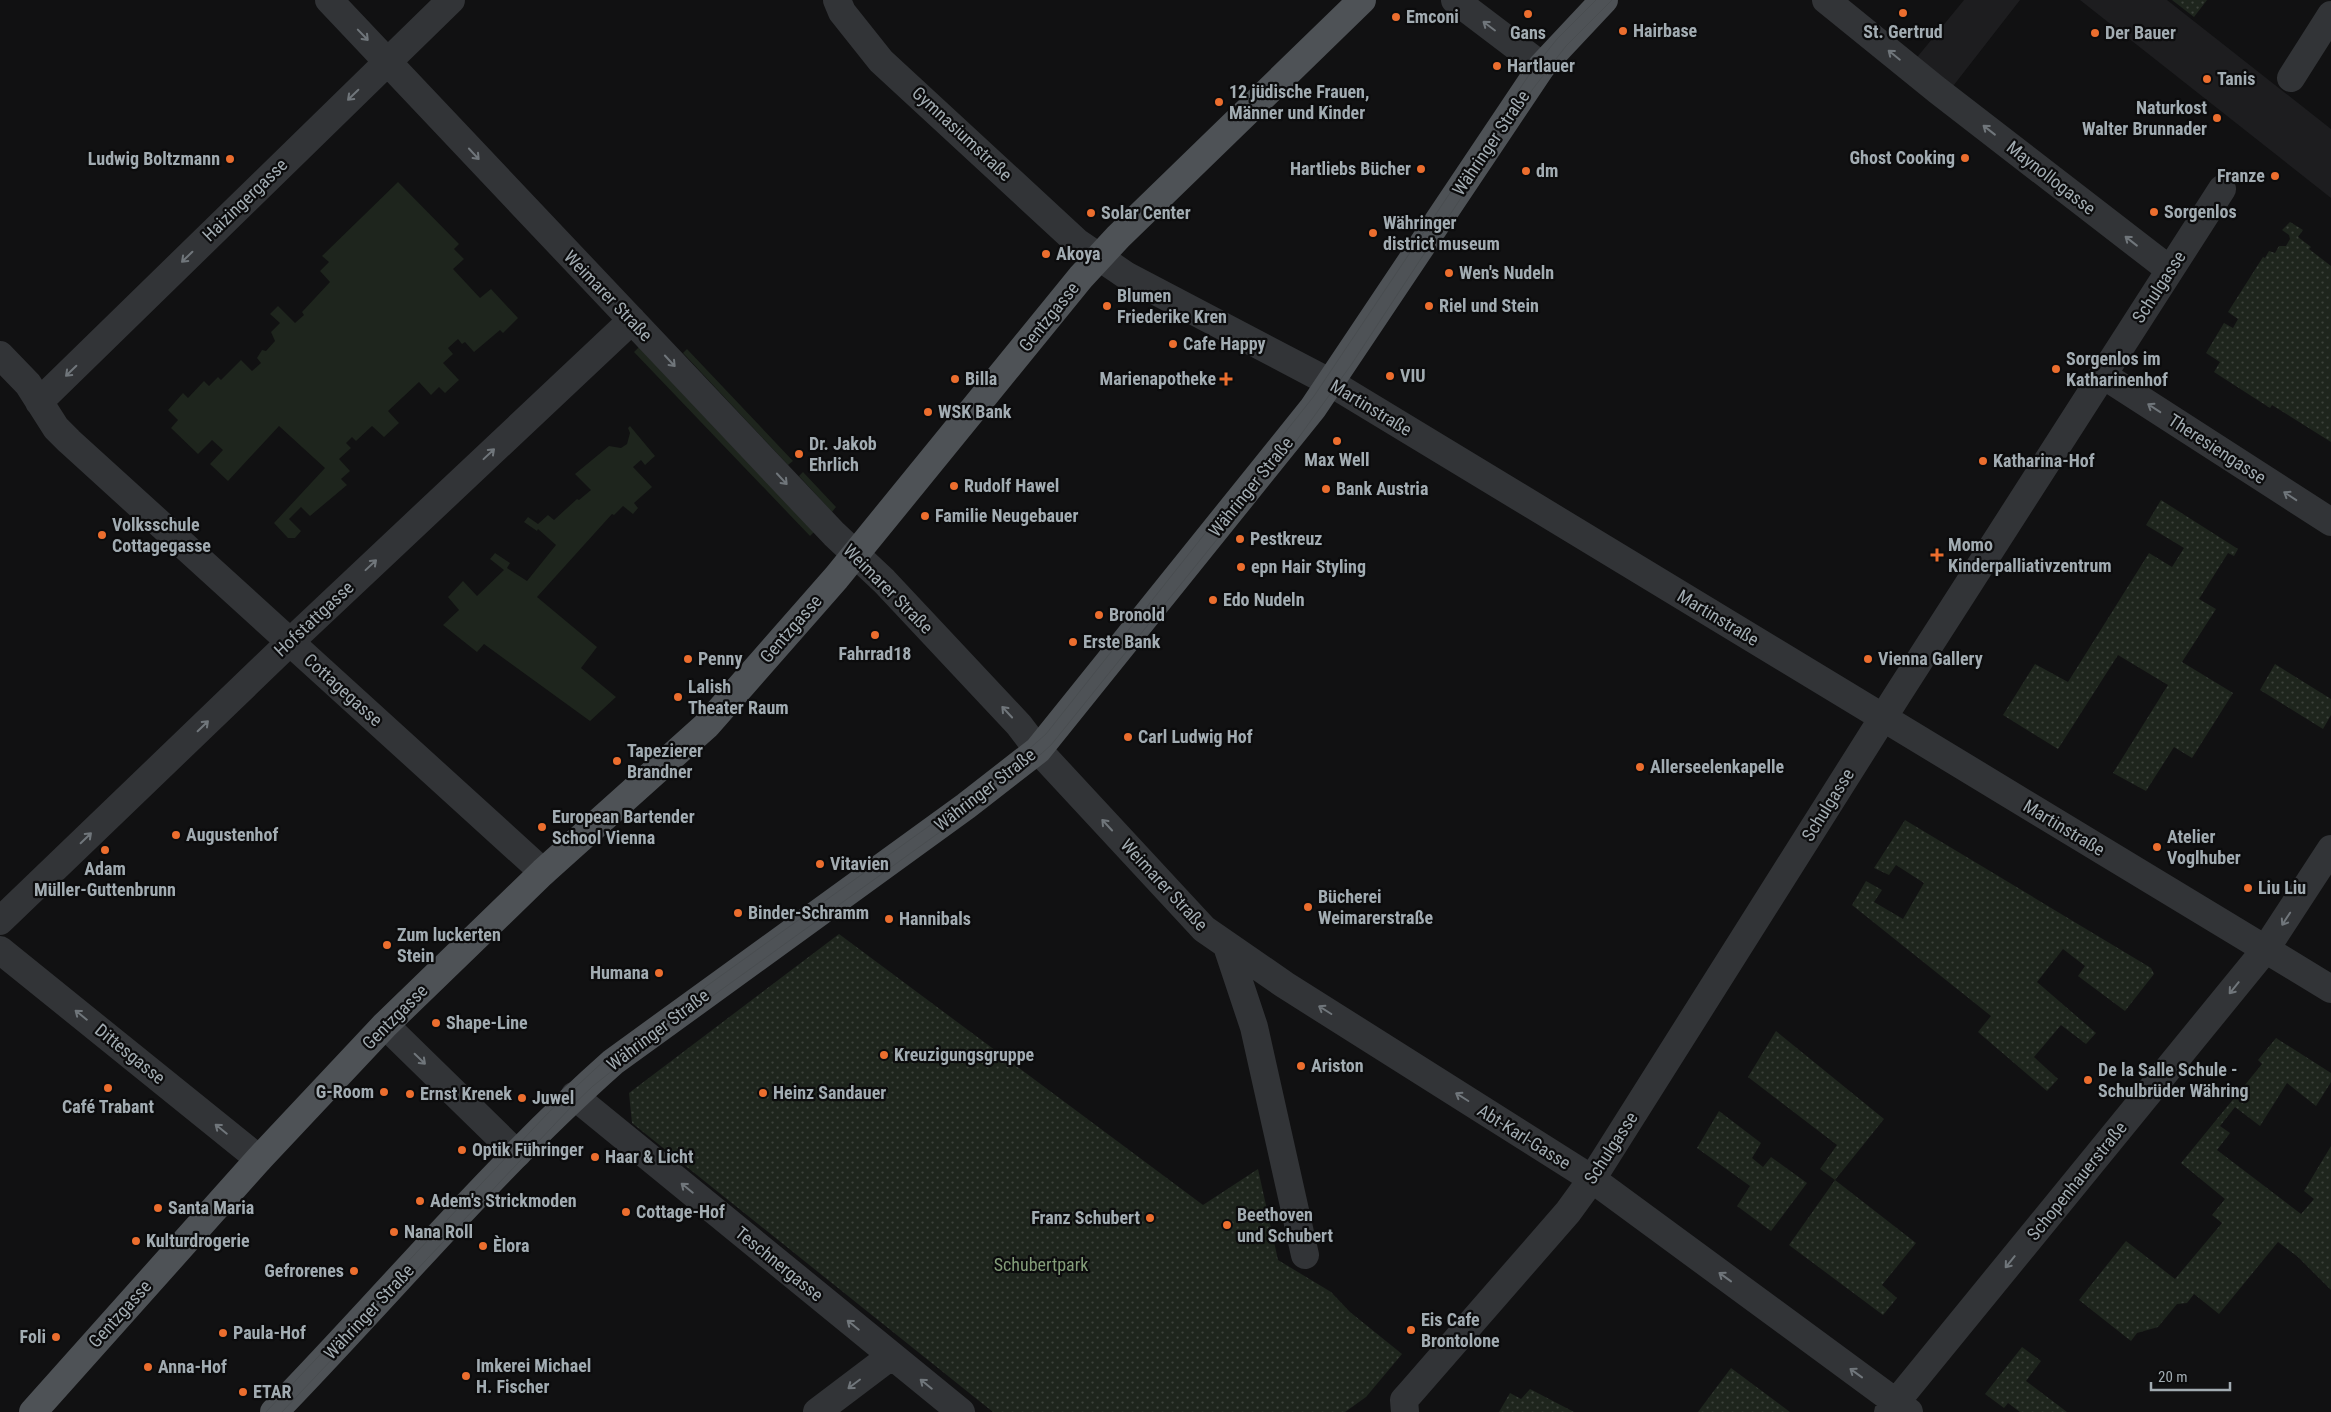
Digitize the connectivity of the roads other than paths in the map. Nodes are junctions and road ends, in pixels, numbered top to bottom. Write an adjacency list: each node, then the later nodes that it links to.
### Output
1 (329, 0): 9 (street, Weimarer Straße, one-way to 9)
2 (451, 0): 9 (street, Haizingergasse)
3 (836, 0): 13 (street, Gymnasiumstraße)
4 (1362, 0): 13 (main road, Gentzgasse)
5 (1455, 0): 10 (street, one-way to 5)
6 (1604, 0): 10 (main road, Währinger Straße)
7 (1826, 0): 14 (street, Maynollogasse, one-way to 7)
8 (2331, 14): 11 (street)
9 (387, 61): 15 (street, Weimarer Straße, one-way to 15); 19 (street, Haizingergasse, one-way to 19)
10 (1542, 66): 18 (main road, Währinger Straße)
11 (2290, 78)
12 (2222, 189): 14 (street, Schulgasse)
13 (1098, 259): 18 (street, Martinstraße); 21 (main road, Gentzgasse)
14 (2170, 270): 17 (street, Schulgasse)
15 (632, 320): 21 (street, Weimarer Straße, one-way to 21); 22 (street, Hofstattgasse, one-way to 15)
16 (0, 355): 19 (street, Cottagegasse)
17 (2103, 375): 20 (street, Theresiengasse, one-way to 17); 23 (street, Schulgasse)
18 (1331, 383): 23 (street, Martinstraße); 24 (main road, Währinger Straße)
19 (40, 402): 22 (street, Cottagegasse)
20 (2331, 522)
21 (855, 554): 24 (street, Weimarer Straße, one-way to 21); 26 (main road, Gentzgasse)
22 (290, 642): 26 (street, Cottagegasse); 27 (street, Hofstattgasse, one-way to 22)
23 (1883, 718): 30 (street, Martinstraße); 36 (street, Schulgasse)
24 (1038, 750): 28 (street, Weimarer Straße, one-way to 24); 33 (main road, Währinger Straße)
25 (2331, 849): 30 (street, Schopenhauerstraße, one-way to 30)
26 (543, 872): 32 (main road, Gentzgasse)
27 (0, 921)
28 (1227, 946): 36 (street, Abt-Karl-Gasse, one-way to 28); 37 (street)
29 (0, 950): 35 (street, Dittesgasse, one-way to 29)
30 (2265, 950): 31 (street, Martinstraße); 40 (street, Schopenhauerstraße, one-way to 40)
31 (2331, 989)
32 (385, 1025): 34 (street, one-way to 34); 35 (main road, Gentzgasse)
33 (574, 1096): 34 (main road, Währinger Straße); 38 (street, Teschnergasse, one-way to 33)
34 (517, 1154): 42 (main road, Währinger Straße)
35 (259, 1159): 41 (main road, Gentzgasse)
36 (1592, 1179): 39 (street, Schulgasse); 40 (street, Abt-Karl-Gasse, one-way to 36)
37 (1305, 1255)
38 (891, 1356): 43 (street, one-way to 43); 44 (street, Teschnergasse, one-way to 38)
39 (1405, 1406)
40 (1897, 1409)
41 (33, 1412)
42 (274, 1412)
43 (817, 1412)
44 (960, 1412)

